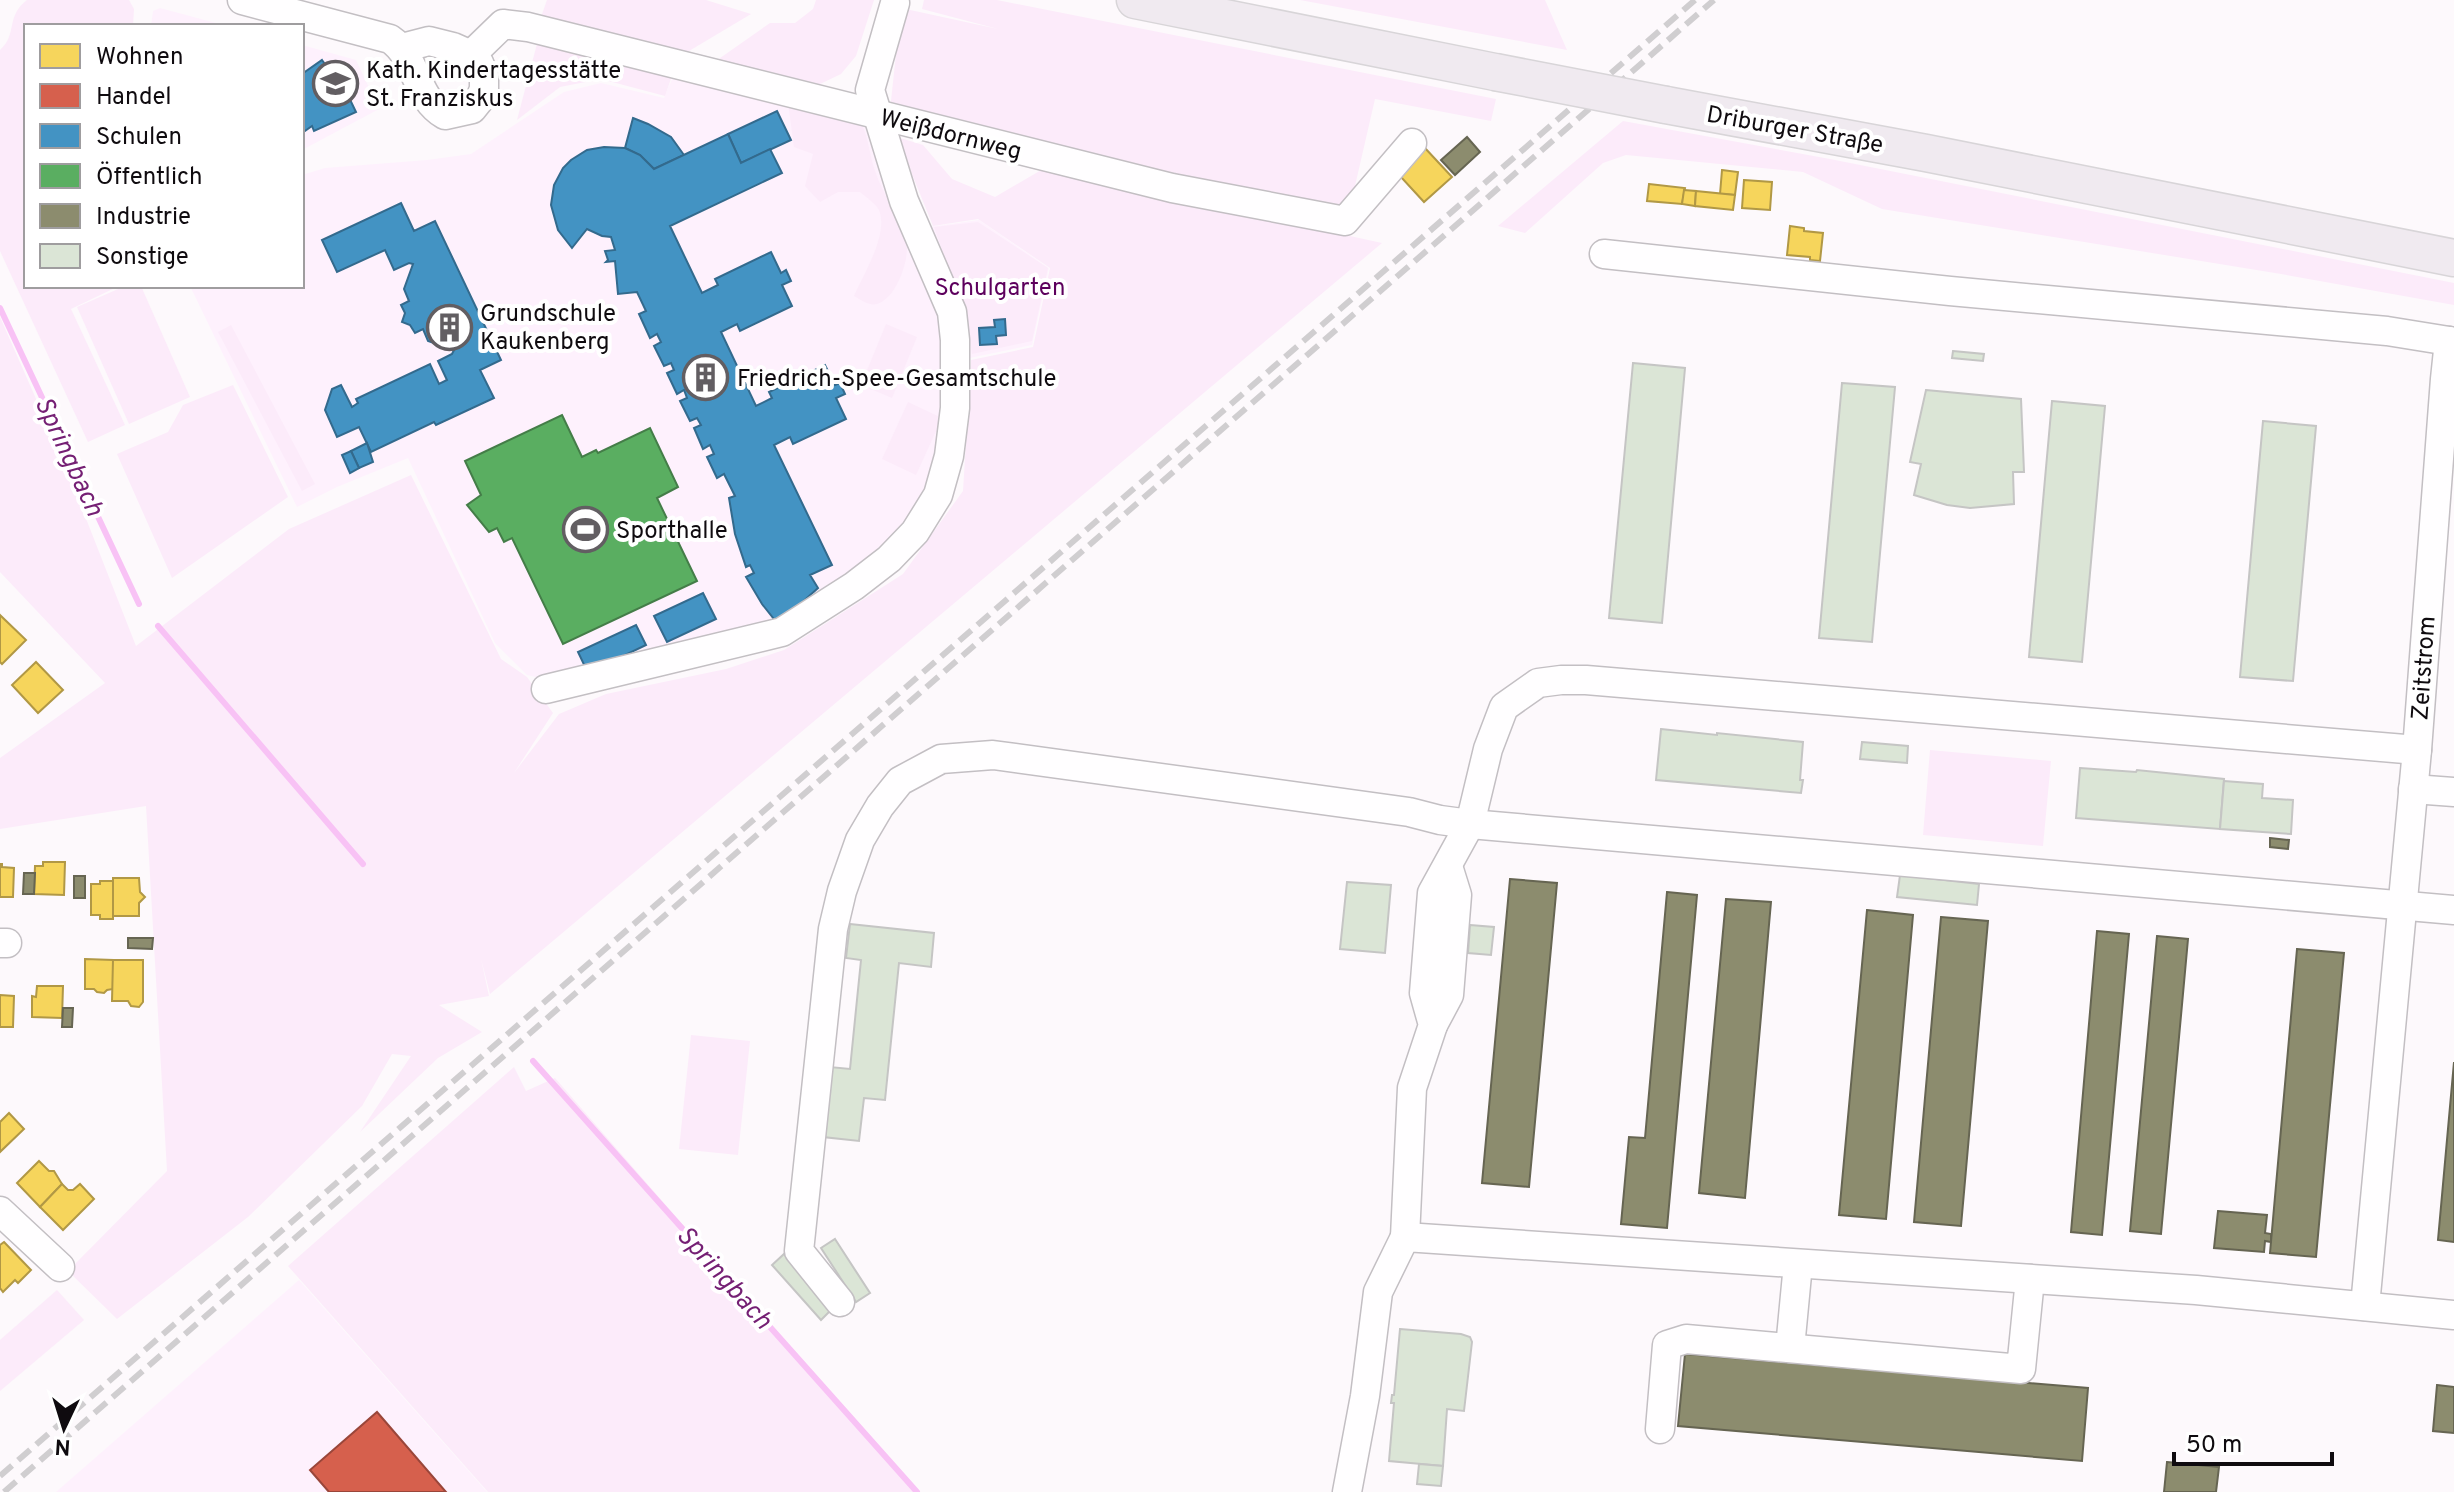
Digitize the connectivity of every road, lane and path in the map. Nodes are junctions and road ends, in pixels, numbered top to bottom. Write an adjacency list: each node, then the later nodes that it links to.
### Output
1 (242, 0): 4 (street)
2 (1135, 0): 9 (main road, Driburger Straße, bridge)
3 (895, 3): 6 (street)
4 (402, 48): 5 (street); 5 (street)
5 (471, 55): 6 (street, Weißdornweg)
6 (877, 115): 7 (street, Weißdornweg); 11 (street)
7 (1412, 143)
8 (1604, 254): 10 (street)
9 (2454, 258)
10 (2452, 341): 12 (street, Zeitstrom)
11 (546, 689)
12 (2417, 750): 13 (street, Zeitstrom); 15 (street)
13 (2413, 789): 14 (street); 16 (street, Zeitstrom)
14 (2454, 792)
15 (1470, 824): 16 (street); 19 (street); 23 (street)
16 (2402, 905): 17 (street); 24 (street, Zeitstrom)
17 (2454, 910)
18 (0, 1211): 21 (street)
19 (1405, 1237): 20 (street); 28 (street)
20 (1798, 1264): 22 (street); 26 (street)
21 (60, 1267)
22 (2030, 1279): 24 (street); 26 (street)
23 (840, 1302)
24 (2365, 1306): 25 (street)
25 (2454, 1315)
26 (1790, 1348): 27 (street)
27 (1660, 1429)
28 (1347, 1492)

